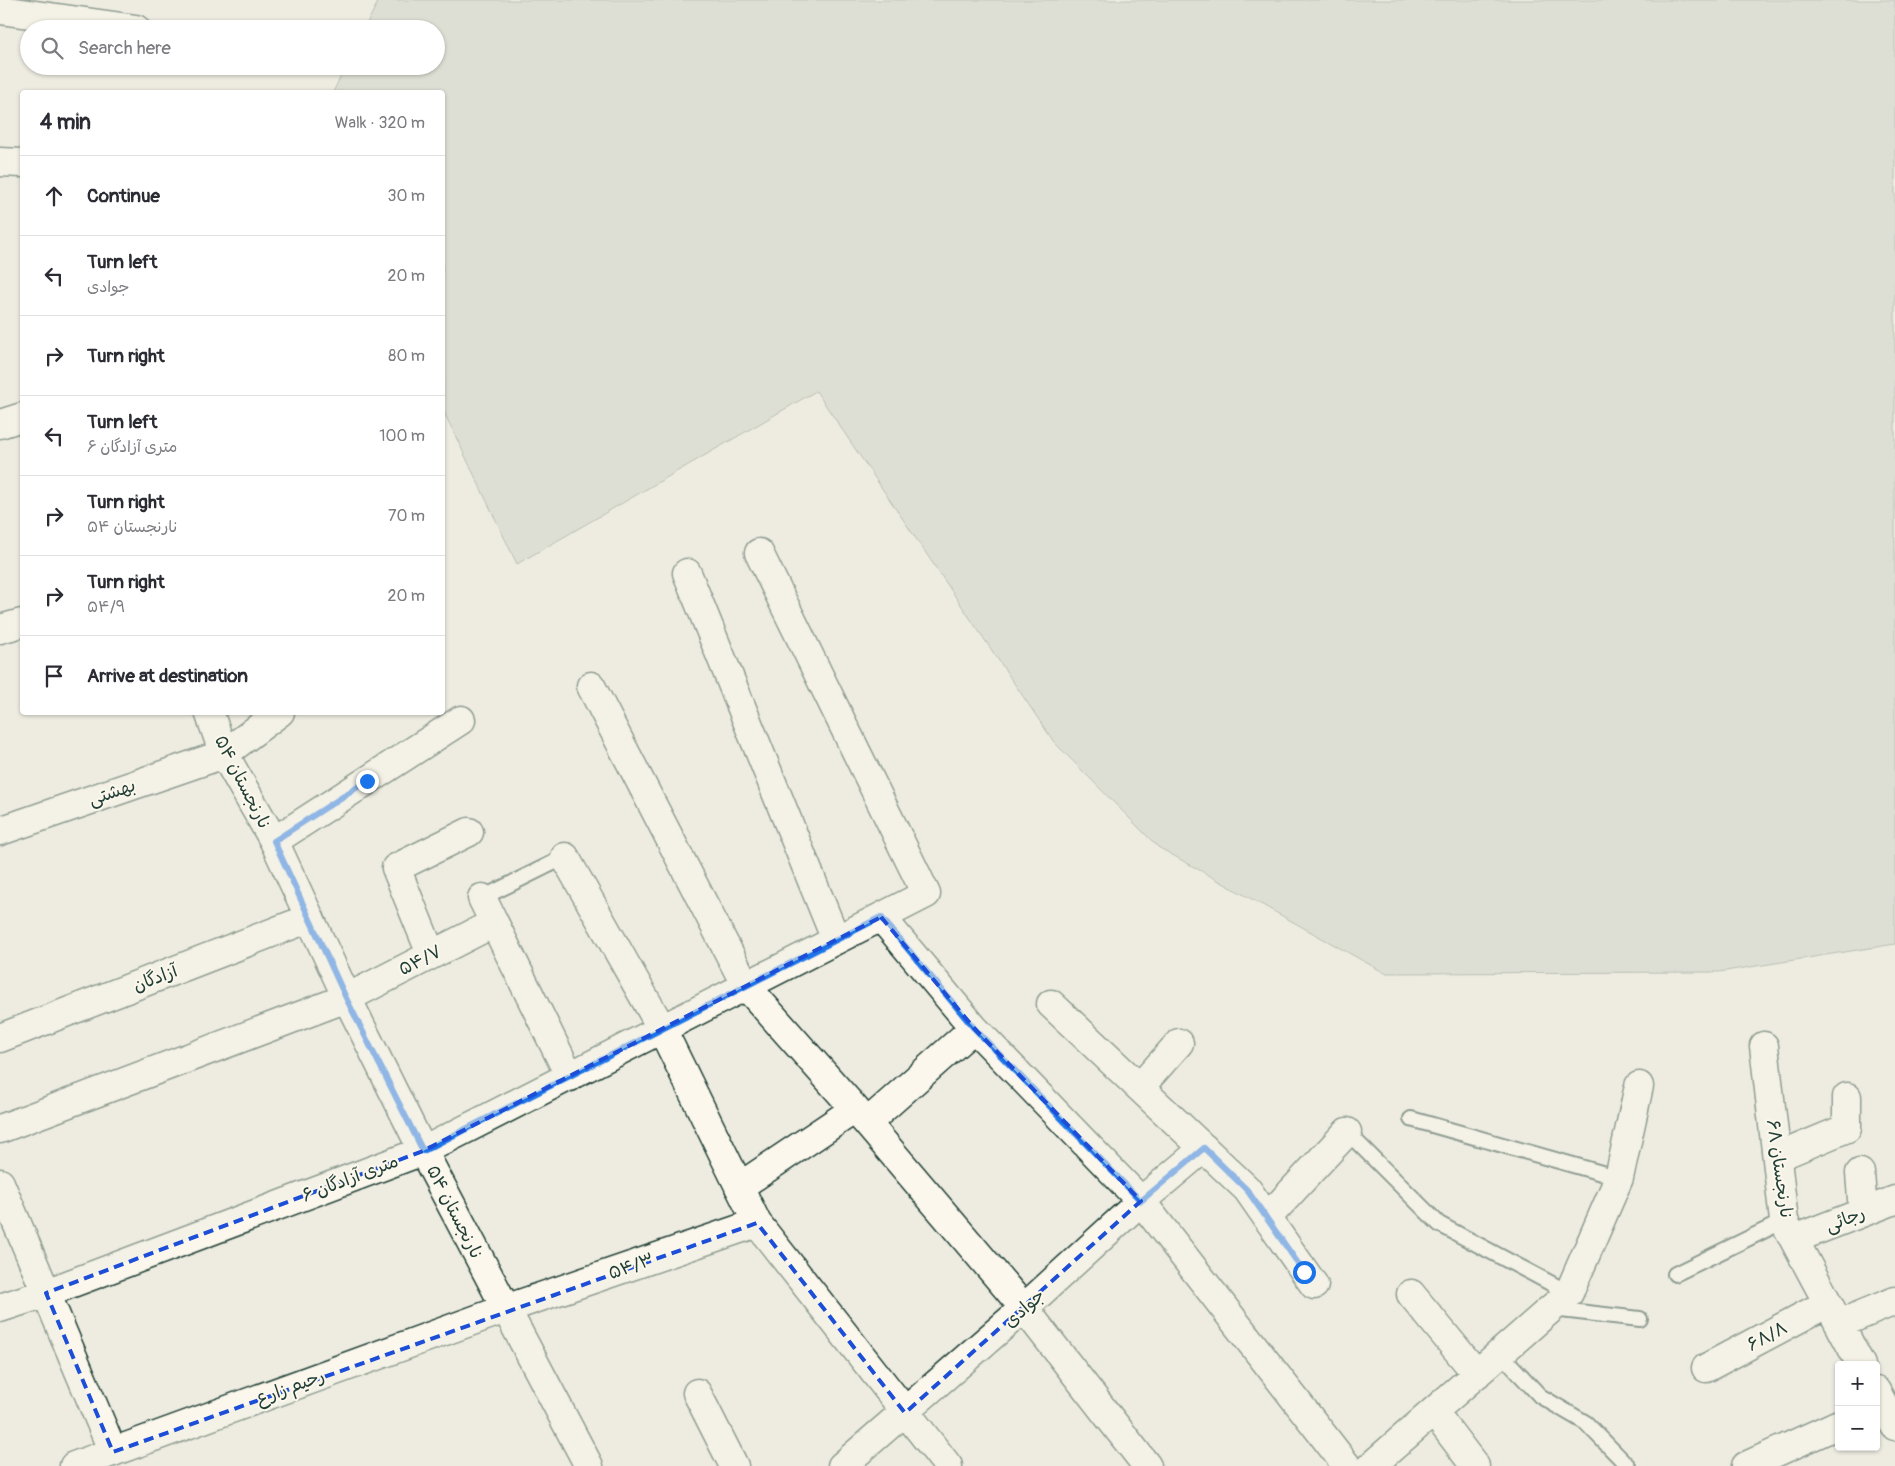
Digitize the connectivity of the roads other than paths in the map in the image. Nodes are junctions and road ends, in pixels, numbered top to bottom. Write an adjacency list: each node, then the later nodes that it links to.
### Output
1 (52, 8): 2 (street); 3 (street)
2 (0, 10)
3 (100, 20)
4 (0, 162): 5 (street)
5 (20, 163)
6 (20, 417): 7 (street)
7 (0, 424)
8 (758, 553): 22 (street, ۶ متری آزادگان)
9 (687, 574): 25 (street)
10 (20, 624): 11 (street)
11 (0, 629)
12 (591, 686): 27 (street)
13 (210, 715): 16 (street, نارنجستان ۵۴)
14 (276, 715): 16 (street, بهشتی)
15 (461, 720): 19 (street)
16 (224, 754): 17 (street, بهشتی); 19 (street, نارنجستان ۵۴)
17 (0, 831)
18 (469, 832): 26 (street)
19 (274, 841): 23 (street, نارنجستان ۵۴)
20 (565, 857): 21 (lane); 31 (street)
21 (482, 898): 24 (street)
22 (881, 917): 25 (street, ۶ متری آزادگان); 30 (street)
23 (310, 918): 28 (street, نارنجستان ۵۴); 32 (street, آزادگان)
24 (494, 923): 26 (street, ۵۴/۷); 35 (street)
25 (836, 940): 27 (street, ۶ متری آزادگان)
26 (431, 954): 28 (street, ۵۴/۷)
27 (746, 986): 31 (street, ۶ متری آزادگان); 39 (street)
28 (346, 998): 41 (street, ۵۴/۷); 44 (street, نارنجستان ۵۴)
29 (1051, 1004): 37 (street)
30 (974, 1028): 39 (street); 51 (street)
31 (662, 1030): 35 (street, ۶ متری آزادگان); 49 (street)
32 (0, 1038)
33 (1179, 1043): 37 (street)
34 (1764, 1046): 45 (street, نارنجستان ۶۸)
35 (570, 1077): 44 (street, ۶ متری آزادگان)
36 (1639, 1086): 47 (street)
37 (1140, 1087): 43 (street)
38 (1847, 1097): 45 (street)
39 (861, 1116): 49 (street); 64 (street)
40 (1411, 1119): 47 (lane)
41 (0, 1129)
42 (1347, 1132): 53 (street); 61 (lane)
43 (1204, 1148): 51 (street, جوادی); 53 (street)
44 (423, 1151): 59 (street, ۶ متری آزادگان); 65 (street, نارنجستان ۵۴)
45 (1777, 1157): 56 (street, نارنجستان ۶۸)
46 (1860, 1173): 52 (street)
47 (1619, 1178): 61 (street)
48 (0, 1183): 54 (street)
49 (739, 1187): 55 (street)
50 (1895, 1200): 52 (street, رجائی)
51 (1141, 1201): 64 (street, جوادی); 83 (street)
52 (1864, 1212): 56 (street, رجائی)
53 (1267, 1218): 58 (street)
54 (7, 1220): 59 (street)
55 (757, 1223): 65 (street, ۵۴/۳); 74 (street)
56 (1789, 1230): 57 (lane); 66 (street, نارنجستان ۶۸)
57 (1675, 1274)
58 (1314, 1285)
59 (46, 1293): 63 (street, ۶ متری آزادگان); 76 (street)
60 (1411, 1294): 71 (street)
61 (1560, 1301): 67 (lane); 68 (street)
62 (1895, 1301): 66 (street, ۶۸/۸)
63 (0, 1308)
64 (1024, 1308): 74 (street, جوادی); 82 (street)
65 (505, 1309): 76 (street, رحیم زارع); 78 (street, نارنجستان ۵۴)
66 (1834, 1314): 69 (street, نارنجستان ۶۸); 70 (street, ۶۸/۸)
67 (1640, 1319)
68 (1500, 1354): 71 (street); 86 (lane)
69 (1860, 1361)
70 (1706, 1368)
71 (1477, 1374): 73 (street)
72 (697, 1393): 79 (street)
73 (1434, 1412): 84 (street); 85 (street)
74 (905, 1413): 80 (street, جوادی); 81 (street)
75 (1835, 1426): 87 (street)
76 (113, 1452): 77 (street, رحیم زارع)
77 (74, 1466)
78 (589, 1466)
79 (734, 1466)
80 (842, 1466)
81 (948, 1466)
82 (1147, 1466)
83 (1347, 1466)
84 (1371, 1466)
85 (1475, 1466)
86 (1628, 1466)
87 (1746, 1466)

